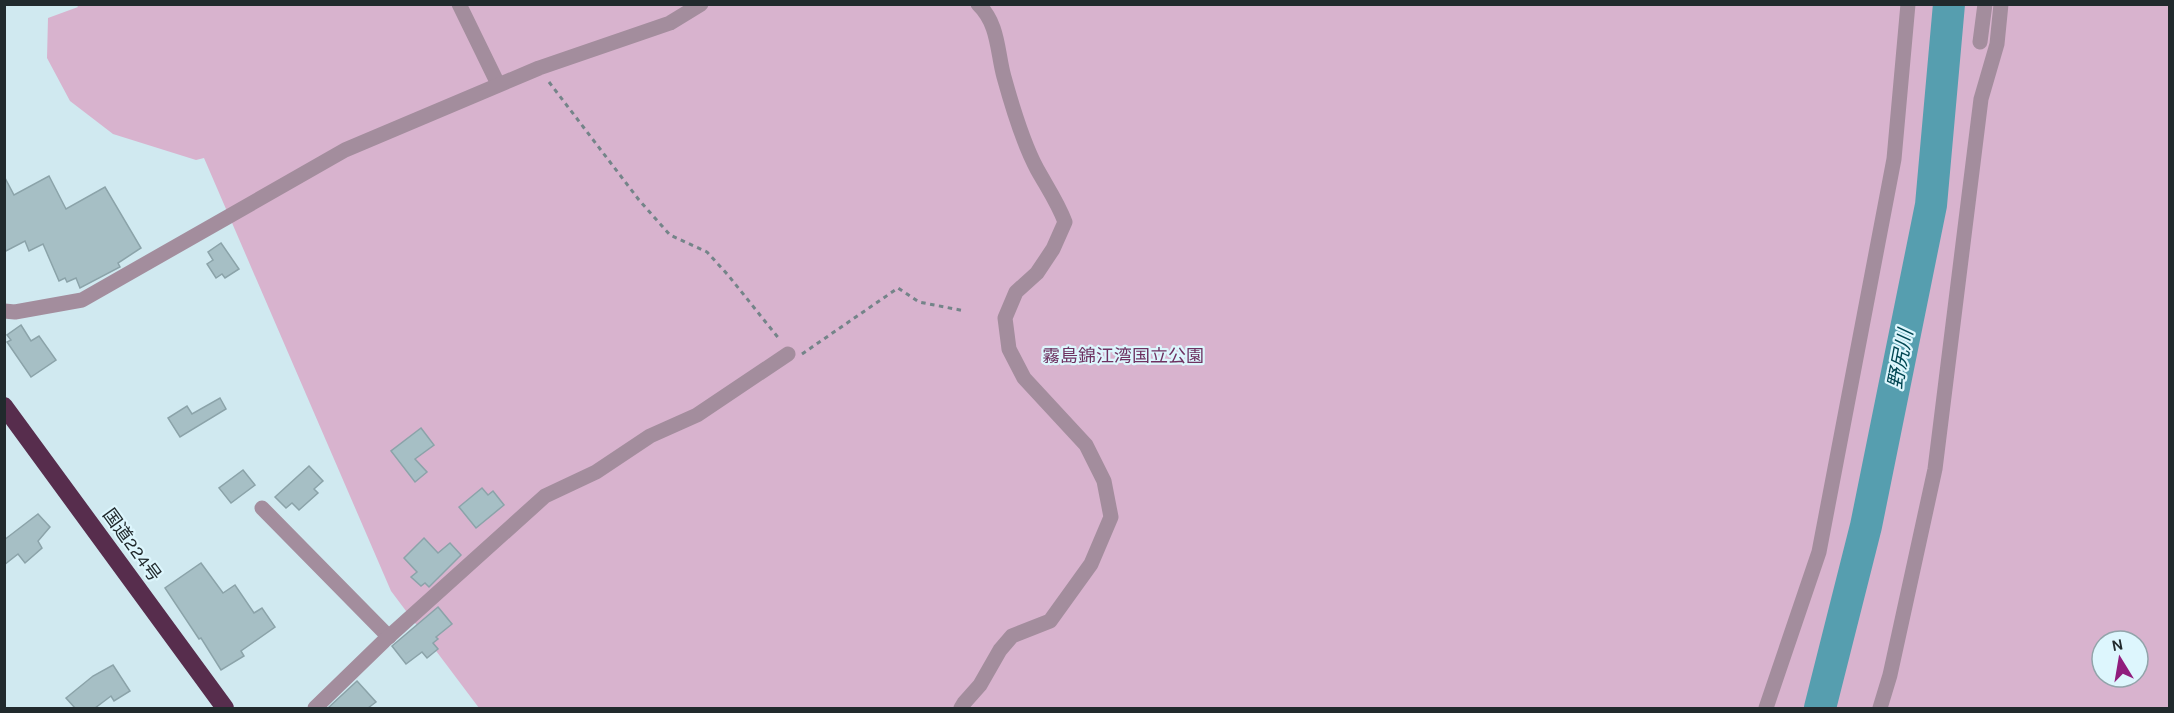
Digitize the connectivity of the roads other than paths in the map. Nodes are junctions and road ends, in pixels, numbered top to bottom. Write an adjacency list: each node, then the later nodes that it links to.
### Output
1 (459, 4): 8 (lane)
2 (701, 4): 8 (lane)
3 (978, 4): 16 (lane)
4 (1908, 4): 17 (lane)
5 (1985, 4): 7 (lane)
6 (2001, 4): 18 (lane)
7 (1980, 42)
8 (498, 84): 9 (lane)
9 (4, 311)
10 (788, 354): 13 (lane)
11 (4, 406): 14 (highway, 国道224号)
12 (262, 508): 13 (lane)
13 (389, 637): 15 (lane)
14 (225, 708)
15 (315, 708)
16 (961, 708)
17 (1766, 708)
18 (1880, 708)

